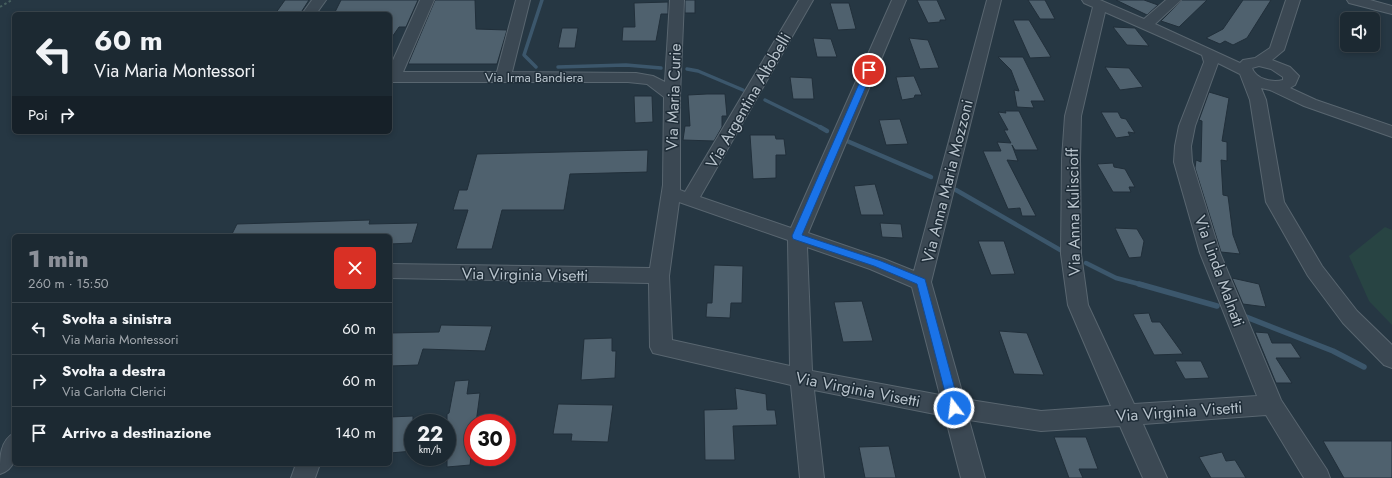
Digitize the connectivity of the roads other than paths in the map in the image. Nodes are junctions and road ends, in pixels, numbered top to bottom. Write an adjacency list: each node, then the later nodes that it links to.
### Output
1 (319, 0): 14 (street)
2 (328, 0): 15 (street)
3 (427, 0): 20 (street)
4 (523, 0): 23 (street)
5 (677, 0): 25 (street, Via Maria Curie)
6 (806, 0): 32 (street, Via Argentina Altobelli)
7 (899, 0): 33 (street)
8 (994, 0): 36 (street, Via Anna Maria Mozzoni)
9 (1174, 0): 16 (street)
10 (1293, 0): 17 (street)
11 (1354, 0): 13 (street)
12 (1094, 2): 16 (street); 41 (street, Via Anna Kuliscioff)
13 (1392, 10)
14 (311, 12)
15 (319, 12)
16 (1146, 25): 18 (street)
17 (1277, 50): 19 (street); 21 (street)
18 (1213, 55): 19 (street); 39 (street, Via Linda Malnati)
19 (1251, 67): 21 (street); 24 (street); 26 (street)
20 (392, 75)
21 (1287, 76): 24 (street); 28 (street)
22 (392, 77): 23 (street, Via Irma Bandiera)
23 (504, 77): 25 (street, Via Irma Bandiera)
24 (1271, 85): 26 (street); 27 (street)
25 (672, 96): 31 (street, Via Maria Curie)
26 (1258, 100): 29 (street)
27 (1310, 103): 28 (street); 29 (street)
28 (1330, 110): 30 (street)
29 (1262, 123): 37 (street)
30 (1392, 132)
31 (670, 194): 32 (street); 35 (street, Via Virginia Visetti)
32 (689, 200): 33 (street)
33 (797, 236): 36 (street); 38 (street)
34 (392, 271): 35 (street, Via Virginia Visetti)
35 (659, 276): 38 (street, Via Virginia Visetti)
36 (922, 282): 40 (street, Via Anna Maria Mozzoni)
37 (1392, 358)
38 (801, 378): 40 (street, Via Virginia Visetti); 46 (street)
39 (1272, 405): 41 (street, Via Virginia Visetti); 49 (street, Via Linda Malnati)
40 (954, 408): 41 (street, Via Virginia Visetti); 47 (street, Via Anna Maria Mozzoni)
41 (1127, 415): 48 (street, Via Anna Kuliscioff)
42 (12, 447): 43 (street)
43 (0, 463)
44 (307, 466): 45 (street)
45 (303, 478)
46 (812, 478)
47 (973, 478)
48 (1155, 478)
49 (1318, 478)

